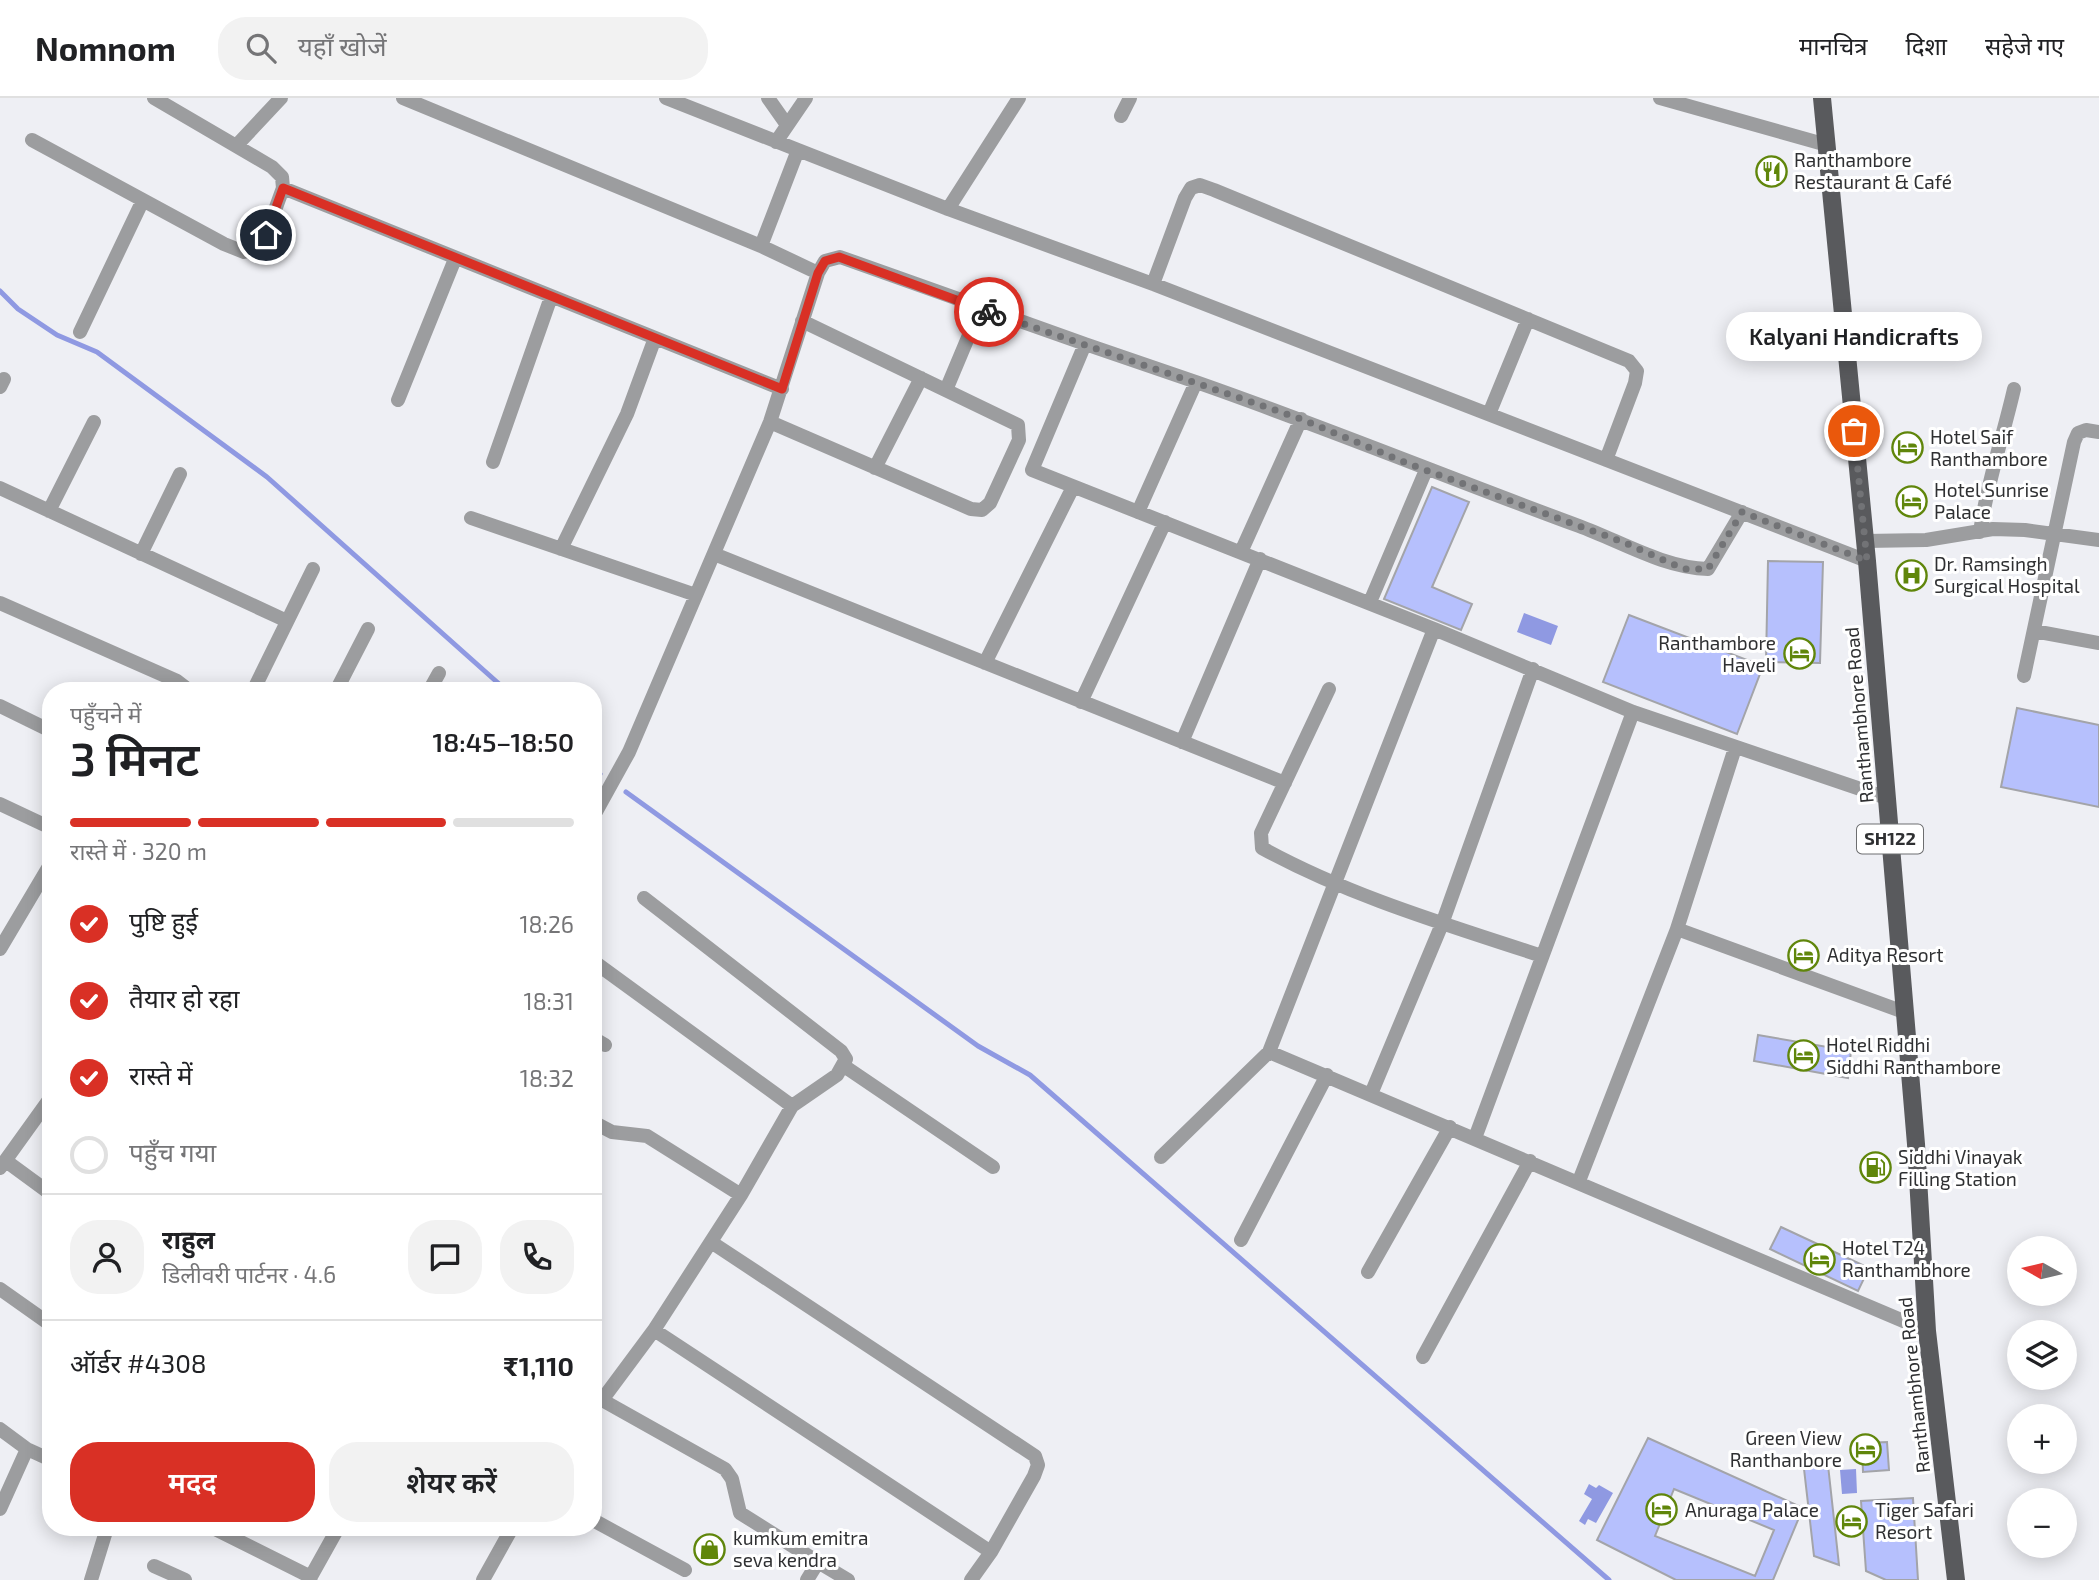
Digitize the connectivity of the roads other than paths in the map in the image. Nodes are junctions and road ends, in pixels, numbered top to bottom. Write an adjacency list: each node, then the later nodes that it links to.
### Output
1 (154, 98): 16 (street)
2 (281, 98): 16 (street)
3 (403, 98): 21 (street)
4 (666, 98): 14 (street)
5 (768, 98): 12 (street)
6 (806, 98): 12 (street)
7 (1019, 98): 20 (street)
8 (1130, 98): 11 (street)
9 (1660, 98): 15 (street)
10 (1822, 98): 15 (main road, Ranthambhore Road / SH122)
11 (1121, 116)
12 (787, 124): 14 (street)
13 (32, 140): 19 (street)
14 (776, 142): 17 (street)
15 (1827, 145): 60 (main road, Ranthambhore Road / SH122)
16 (236, 146): 18 (street)
17 (798, 150): 20 (street); 21 (street)
18 (283, 188): 19 (street); 22 (street)
19 (143, 200): 29 (street)
20 (948, 209): 24 (street)
21 (761, 246): 23 (street)
22 (455, 258): 25 (street); 37 (street)
23 (818, 273): 26 (street); 28 (street)
24 (1153, 284): 27 (street); 38 (street)
25 (551, 297): 30 (street); 45 (street)
26 (980, 309): 31 (street); 36 (street)
27 (1528, 319): 38 (street); 43 (street)
28 (802, 321): 32 (street); 34 (street)
29 (80, 332)
30 (655, 338): 34 (street); 61 (street)
31 (1085, 344): 33 (street); 47 (street)
32 (921, 377): 36 (street); 46 (street)
33 (1196, 382): 39 (street); 53 (street)
34 (782, 389): 41 (street)
35 (2014, 389): 57 (street)
36 (946, 390): 44 (street)
37 (398, 400)
38 (1489, 414): 43 (street)
39 (1301, 419): 48 (street); 62 (street)
40 (94, 422): 52 (street)
41 (770, 422): 46 (street); 64 (street)
42 (2099, 432): 58 (street)
43 (1606, 460): 54 (street)
44 (1010, 462): 46 (street); 47 (street)
45 (493, 463)
46 (875, 468)
47 (1032, 470): 50 (street)
48 (1426, 470): 54 (street); 69 (street)
49 (180, 474): 63 (street)
50 (1073, 487): 53 (street); 76 (street)
51 (0, 488): 52 (street)
52 (50, 511): 63 (street)
53 (1138, 512): 56 (street)
54 (1742, 512): 66 (street)
55 (471, 518): 61 (street)
56 (1165, 522): 62 (street); 85 (street)
57 (1980, 531): 58 (street); 60 (street)
58 (2056, 533): 59 (street); 74 (street)
59 (2099, 540)
60 (1865, 541): 66 (main road, Ranthambhore Road / SH122)
61 (561, 549): 68 (street)
62 (1241, 552): 65 (street)
63 (141, 554): 71 (street)
64 (714, 554): 68 (street); 76 (street)
65 (1260, 559): 69 (street); 89 (street)
66 (1867, 561): 92 (main road, Ranthambhore Road / SH122)
67 (313, 569): 71 (street)
68 (696, 595): 93 (street)
69 (1370, 602): 73 (street)
70 (0, 603): 80 (street)
71 (287, 621): 81 (street)
72 (368, 629): 82 (street)
73 (1434, 629): 77 (street); 97 (street)
74 (2034, 631): 75 (street); 79 (street)
75 (2099, 643)
76 (985, 663): 85 (street)
77 (1532, 669): 87 (street); 99 (street)
78 (439, 673): 83 (street)
79 (2024, 676)
80 (178, 682)
81 (257, 682)
82 (341, 682)
83 (434, 682)
84 (1329, 689): 91 (street)
85 (1081, 702): 89 (street)
86 (0, 706): 88 (street)
87 (1633, 712): 90 (street); 102 (street)
88 (42, 727)
89 (1182, 742): 91 (street)
90 (1735, 748): 92 (street); 100 (street)
91 (1284, 783): 97 (street)
92 (1887, 798): 104 (main road, Ranthambhore Road / SH122)
93 (602, 801)
94 (0, 804): 95 (street)
95 (42, 824)
96 (42, 878): 101 (street)
97 (1335, 882): 99 (street); 105 (street)
98 (644, 898): 106 (street)
99 (1442, 924): 102 (street); 108 (street)
100 (1677, 929): 104 (street); 118 (street)
101 (0, 949)
102 (1542, 956): 113 (street)
103 (602, 968): 109 (street)
104 (1905, 1012): 127 (main road, Ranthambhore Road / SH122)
105 (1269, 1052): 107 (street); 114 (street)
106 (844, 1066): 109 (street); 117 (street)
107 (1327, 1075): 108 (street); 121 (street)
108 (1371, 1094): 112 (street)
109 (792, 1107): 120 (street)
110 (42, 1110): 116 (street)
111 (602, 1127): 120 (street)
112 (1450, 1127): 113 (street); 123 (street)
113 (1475, 1138): 115 (street)
114 (1161, 1157)
115 (1531, 1161): 118 (street); 128 (street)
116 (3, 1165): 119 (street)
117 (993, 1167)
118 (1579, 1181): 127 (street)
119 (42, 1189)
120 (741, 1195): 122 (street)
121 (1241, 1240)
122 (711, 1242): 126 (street); 140 (street)
123 (1368, 1272)
124 (0, 1289): 125 (street)
125 (42, 1319)
126 (654, 1330): 129 (street); 140 (street)
127 (1927, 1331): 151 (main road, Ranthambhore Road / SH122)
128 (1423, 1357)
129 (602, 1399)
130 (602, 1406): 141 (street)
131 (0, 1429): 132 (street)
132 (27, 1449): 133 (street); 134 (street)
133 (42, 1456)
134 (0, 1509)
135 (602, 1525): 143 (street)
136 (105, 1536): 145 (street)
137 (228, 1536): 144 (street)
138 (334, 1536): 144 (street)
139 (508, 1536): 147 (street)
140 (991, 1552): 150 (street)
141 (818, 1562): 148 (street); 149 (street)
142 (154, 1566): 146 (street)
143 (685, 1570)
144 (310, 1579)
145 (91, 1580)
146 (185, 1580)
147 (483, 1580)
148 (807, 1580)
149 (848, 1580)
150 (971, 1580)
151 (1956, 1580)

